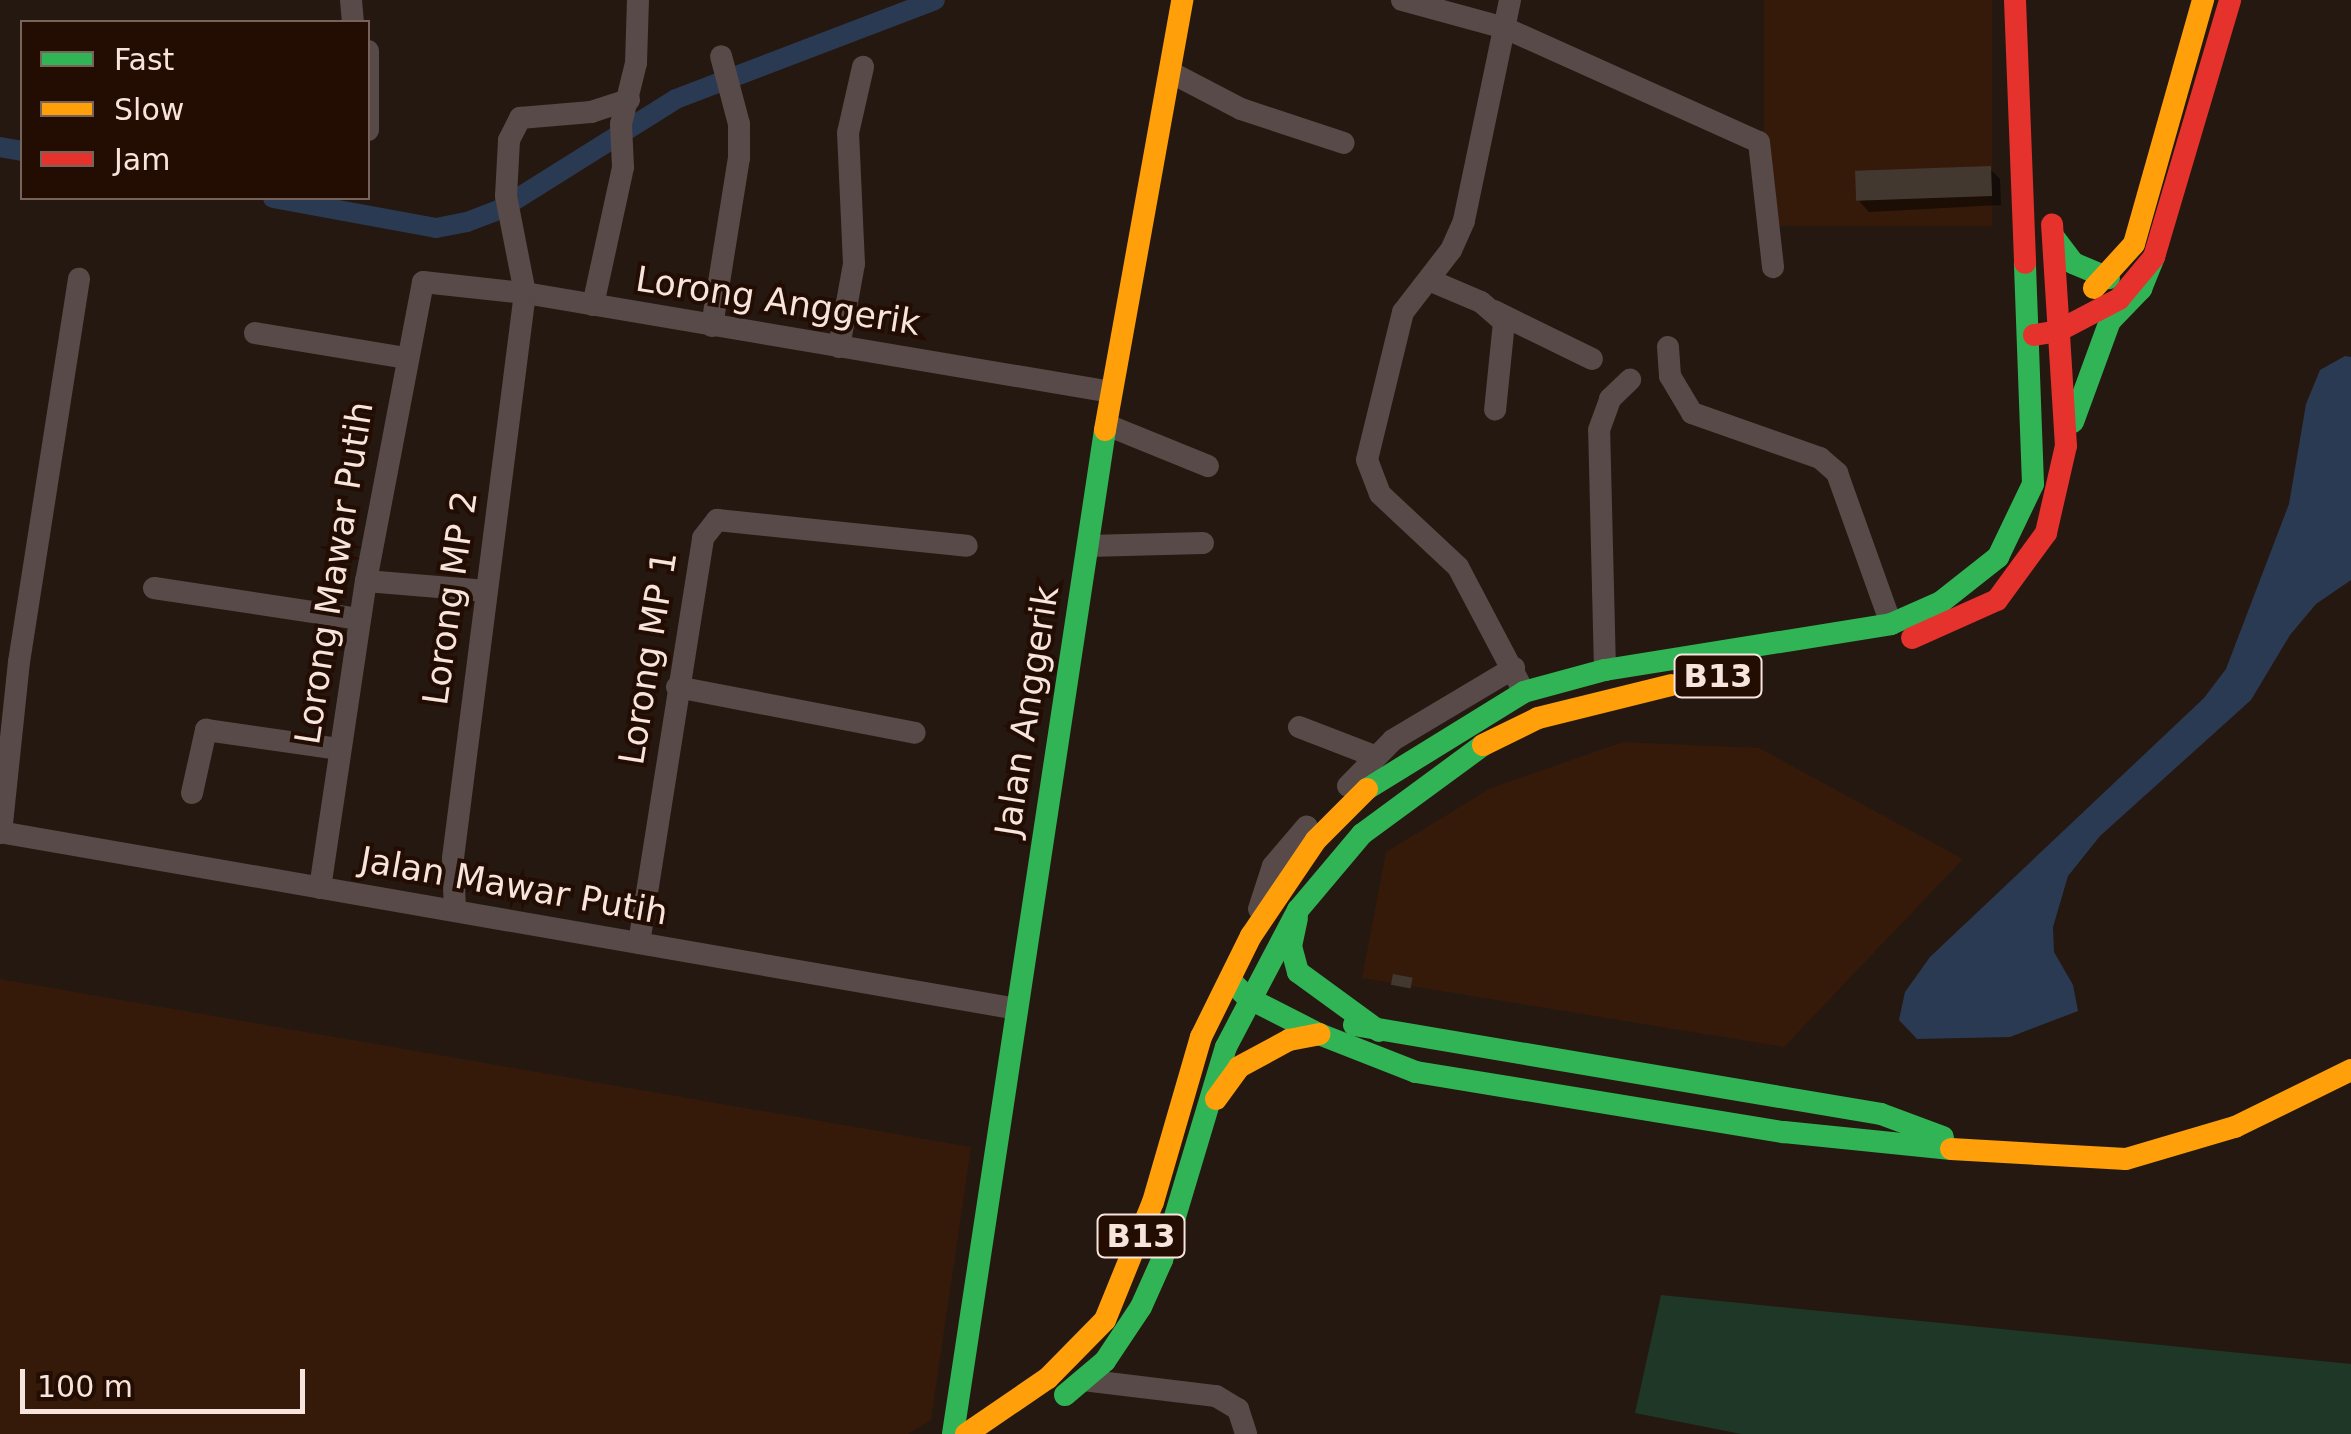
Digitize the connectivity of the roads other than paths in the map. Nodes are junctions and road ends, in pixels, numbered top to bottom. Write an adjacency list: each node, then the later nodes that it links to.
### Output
1 (638, 0): 12 (street)
2 (1182, 0): 11 (main road, Jalan Anggerik)
3 (1402, 0): 8 (street)
4 (1510, 0): 8 (street)
5 (2015, 0): 25 (main road, B13)
6 (2203, 0): 19 (main road)
7 (2230, 0): 16 (main road)
8 (1505, 28): 17 (street); 21 (street)
9 (864, 67): 31 (street)
10 (725, 68): 27 (street)
11 (1170, 72): 13 (street); 36 (main road, Jalan Anggerik)
12 (628, 100): 22 (street, Lorong MP 2); 23 (street)
13 (1344, 142)
14 (2051, 197): 15 (main road, B13)
15 (2053, 236): 19 (main road); 24 (main road, B13)
16 (2154, 257): 28 (main road); 39 (main road)
17 (1772, 267)
18 (79, 278): 58 (street)
19 (2109, 278): 24 (main road)
20 (434, 279): 22 (street, Lorong Anggerik); 33 (street, Lorong Mawar Putih)
21 (1428, 280): 26 (street); 49 (street)
22 (525, 294): 23 (street, Lorong Anggerik); 46 (street, Lorong MP 2)
23 (593, 306): 27 (street, Lorong Anggerik)
24 (2056, 306): 25 (main road); 28 (main road, B13)
25 (2029, 310): 30 (main road, B13)
26 (1494, 311): 34 (street); 37 (street)
27 (712, 326): 31 (street, Lorong Anggerik)
28 (2058, 331): 30 (main road); 39 (main road, B13)
29 (255, 333): 33 (street)
30 (2030, 336): 48 (main road, B13)
31 (840, 347): 36 (street, Lorong Anggerik)
32 (1668, 347): 48 (street)
33 (406, 358): 44 (street, Lorong Mawar Putih)
34 (1592, 359)
35 (1630, 380): 50 (street)
36 (1111, 392): 38 (main road, Jalan Anggerik)
37 (1494, 410)
38 (1107, 425): 40 (street); 43 (main road, Jalan Anggerik)
39 (2066, 446): 60 (main road, B13)
40 (1208, 466)
41 (1203, 542): 43 (street)
42 (967, 546): 51 (street, Lorong MP 1)
43 (1088, 546): 66 (main road, Jalan Anggerik)
44 (366, 581): 46 (street); 47 (street, Lorong Mawar Putih)
45 (154, 588): 47 (street)
46 (487, 591): 61 (street, Lorong MP 2)
47 (360, 619): 55 (street, Lorong Mawar Putih)
48 (1890, 624): 50 (main road, B13)
49 (1514, 668): 52 (street); 56 (street)
50 (1605, 670): 52 (main road, B13)
51 (677, 687): 54 (street); 63 (street, Lorong MP 1)
52 (1524, 692): 62 (main road, B13)
53 (1299, 728): 56 (street)
54 (915, 733)
55 (340, 749): 57 (street); 59 (street, Lorong Mawar Putih)
56 (1374, 756): 62 (street)
57 (192, 793)
58 (0, 832): 59 (street, Jalan Mawar Putih)
59 (320, 888): 61 (street, Jalan Mawar Putih)
60 (1298, 910): 65 (main road, B13); 67 (main road)
61 (455, 911): 63 (street, Jalan Mawar Putih)
62 (1251, 936): 64 (main road, B13)
63 (638, 943): 66 (street, Jalan Mawar Putih)
64 (1230, 980): 65 (main road); 78 (main road, B13)
65 (1252, 990): 67 (main road); 68 (main road); 71 (main road, B13)
66 (1017, 1009): 77 (main road, Jalan Anggerik)
67 (1380, 1031): 70 (main road)
68 (1319, 1034): 71 (main road); 72 (main road)
69 (2351, 1070): 73 (main road)
70 (1718, 1090): 72 (main road); 73 (main road)
71 (1205, 1114): 74 (main road, B13)
72 (1716, 1123): 73 (main road)
73 (1980, 1150)
74 (1122, 1339): 75 (main road, B13); 76 (street)
75 (1083, 1380): 76 (street); 79 (main road, B13)
76 (1146, 1383): 80 (street)
77 (952, 1434)
78 (966, 1434)
79 (1010, 1434)
80 (1246, 1434)

